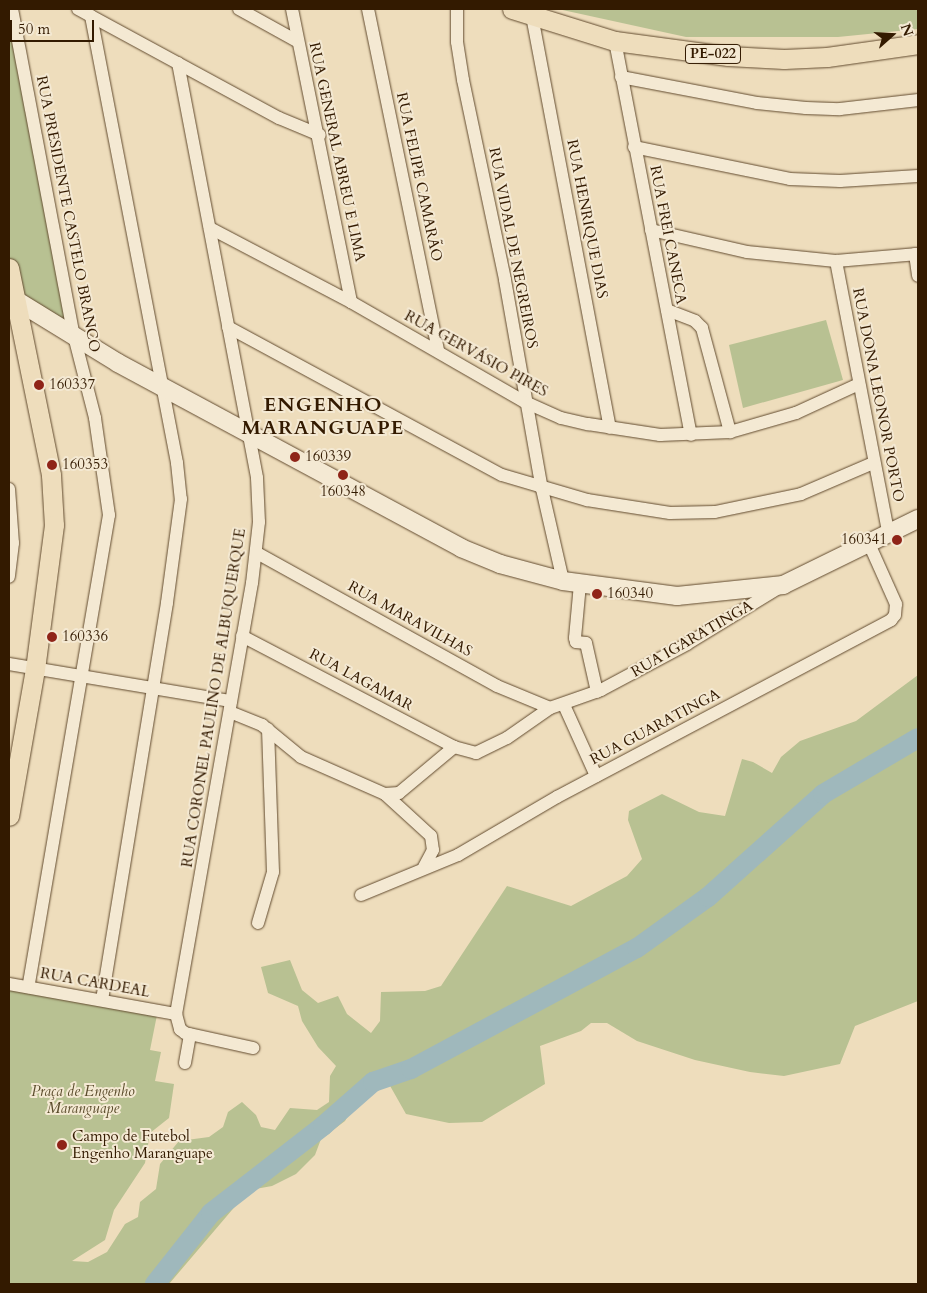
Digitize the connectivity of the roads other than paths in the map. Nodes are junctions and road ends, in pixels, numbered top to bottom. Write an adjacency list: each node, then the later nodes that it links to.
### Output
1 (12, 9): 29 (street, RUA PRESIDENTE CASTELO BRANCO)
2 (78, 9): 8 (street)
3 (239, 9): 10 (street)
4 (292, 9): 10 (street, RUA GENERAL ABREU E LIMA)
5 (368, 9): 30 (street, RUA FELIPE CAMARÃO)
6 (457, 9): 33 (street, RUA VIDAL DE NEGREIROS)
7 (512, 9): 9 (main road, PE-022)
8 (91, 16): 13 (street); 31 (street)
9 (532, 16): 11 (main road, PE-022); 34 (street, RUA HENRIQUE DIAS)
10 (297, 41): 16 (street, RUA GENERAL ABREU E LIMA)
11 (615, 41): 12 (main road, PE-022); 14 (street, RUA FREI CANECA)
12 (918, 44)
13 (178, 64): 16 (street); 19 (street, RUA CORONEL PAULINO DE ALBUQUERQUE)
14 (621, 77): 15 (street); 17 (street, RUA FREI CANECA)
15 (918, 100)
16 (320, 135): 26 (street, RUA GENERAL ABREU E LIMA)
17 (634, 147): 18 (street); 20 (street, RUA FREI CANECA)
18 (918, 176)
19 (210, 228): 26 (street, RUA GERVÁSIO PIRES); 28 (street, RUA CORONEL PAULINO DE ALBUQUERQUE)
20 (651, 230): 22 (street); 27 (street, RUA FREI CANECA)
21 (916, 254): 22 (street); 24 (street)
22 (836, 261): 32 (street, RUA DONA LEONOR PORTO)
23 (9, 269): 25 (main road)
24 (918, 276)
25 (14, 299): 29 (street); 50 (main road)
26 (351, 302): 30 (street, RUA GERVÁSIO PIRES)
27 (667, 310): 36 (street); 37 (street, RUA FREI CANECA)
28 (228, 327): 35 (street, RUA CORONEL PAULINO DE ALBUQUERQUE); 40 (street)
29 (74, 336): 31 (street); 51 (street, RUA PRESIDENTE CASTELO BRANCO)
30 (438, 351): 33 (street, RUA GERVÁSIO PIRES)
31 (160, 384): 35 (street); 52 (street)
32 (859, 384): 36 (street, RUA GERVÁSIO PIRES); 38 (street, RUA DONA LEONOR PORTO)
33 (525, 402): 34 (street, RUA GERVÁSIO PIRES); 40 (street, RUA VIDAL DE NEGREIROS)
34 (610, 428): 37 (street, RUA GERVÁSIO PIRES)
35 (249, 430): 44 (street, RUA CORONEL PAULINO DE ALBUQUERQUE); 46 (street)
36 (730, 432): 37 (street, RUA GERVÁSIO PIRES)
37 (691, 435)
38 (873, 463): 40 (street); 42 (street, RUA DONA LEONOR PORTO)
39 (9, 489): 45 (street)
40 (542, 489): 46 (street, RUA VIDAL DE NEGREIROS)
41 (918, 519): 42 (street, RUA IGARATINGA)
42 (889, 535): 43 (street, RUA IGARATINGA)
43 (870, 546): 47 (street, RUA IGARATINGA); 59 (street, RUA GUARATINGA)
44 (257, 553): 48 (street, RUA CORONEL PAULINO DE ALBUQUERQUE); 56 (street, RUA MARAVILHAS)
45 (9, 577)
46 (572, 582): 47 (street); 53 (street, RUA VIDAL DE NEGREIROS)
47 (783, 585): 53 (street, RUA IGARATINGA)
48 (242, 636): 55 (street, RUA CORONEL PAULINO DE ALBUQUERQUE); 58 (street, RUA LAGAMAR)
49 (9, 664): 50 (street)
50 (35, 669): 51 (street); 61 (main road)
51 (80, 676): 52 (street); 66 (street, RUA PRESIDENTE CASTELO BRANCO)
52 (153, 688): 55 (street); 67 (street)
53 (597, 692): 54 (street, RUA IGARATINGA)
54 (564, 705): 56 (street, RUA IGARATINGA); 59 (street)
55 (230, 707): 57 (street); 68 (street, RUA CORONEL PAULINO DE ALBUQUERQUE)
56 (550, 708): 58 (street, RUA IGARATINGA)
57 (268, 729): 60 (street); 64 (street)
58 (460, 749): 60 (street)
59 (596, 776): 62 (street, RUA GUARATINGA)
60 (385, 794): 62 (street)
61 (9, 816)
62 (424, 867): 63 (street, RUA GUARATINGA)
63 (361, 896)
64 (258, 922)
65 (9, 984): 66 (street, RUA CARDEAL)
66 (28, 987): 67 (street, RUA CARDEAL)
67 (102, 999): 68 (street, RUA CARDEAL)
68 (176, 1014): 69 (street)
69 (190, 1034): 70 (street); 71 (street)
70 (254, 1048)
71 (185, 1063)

